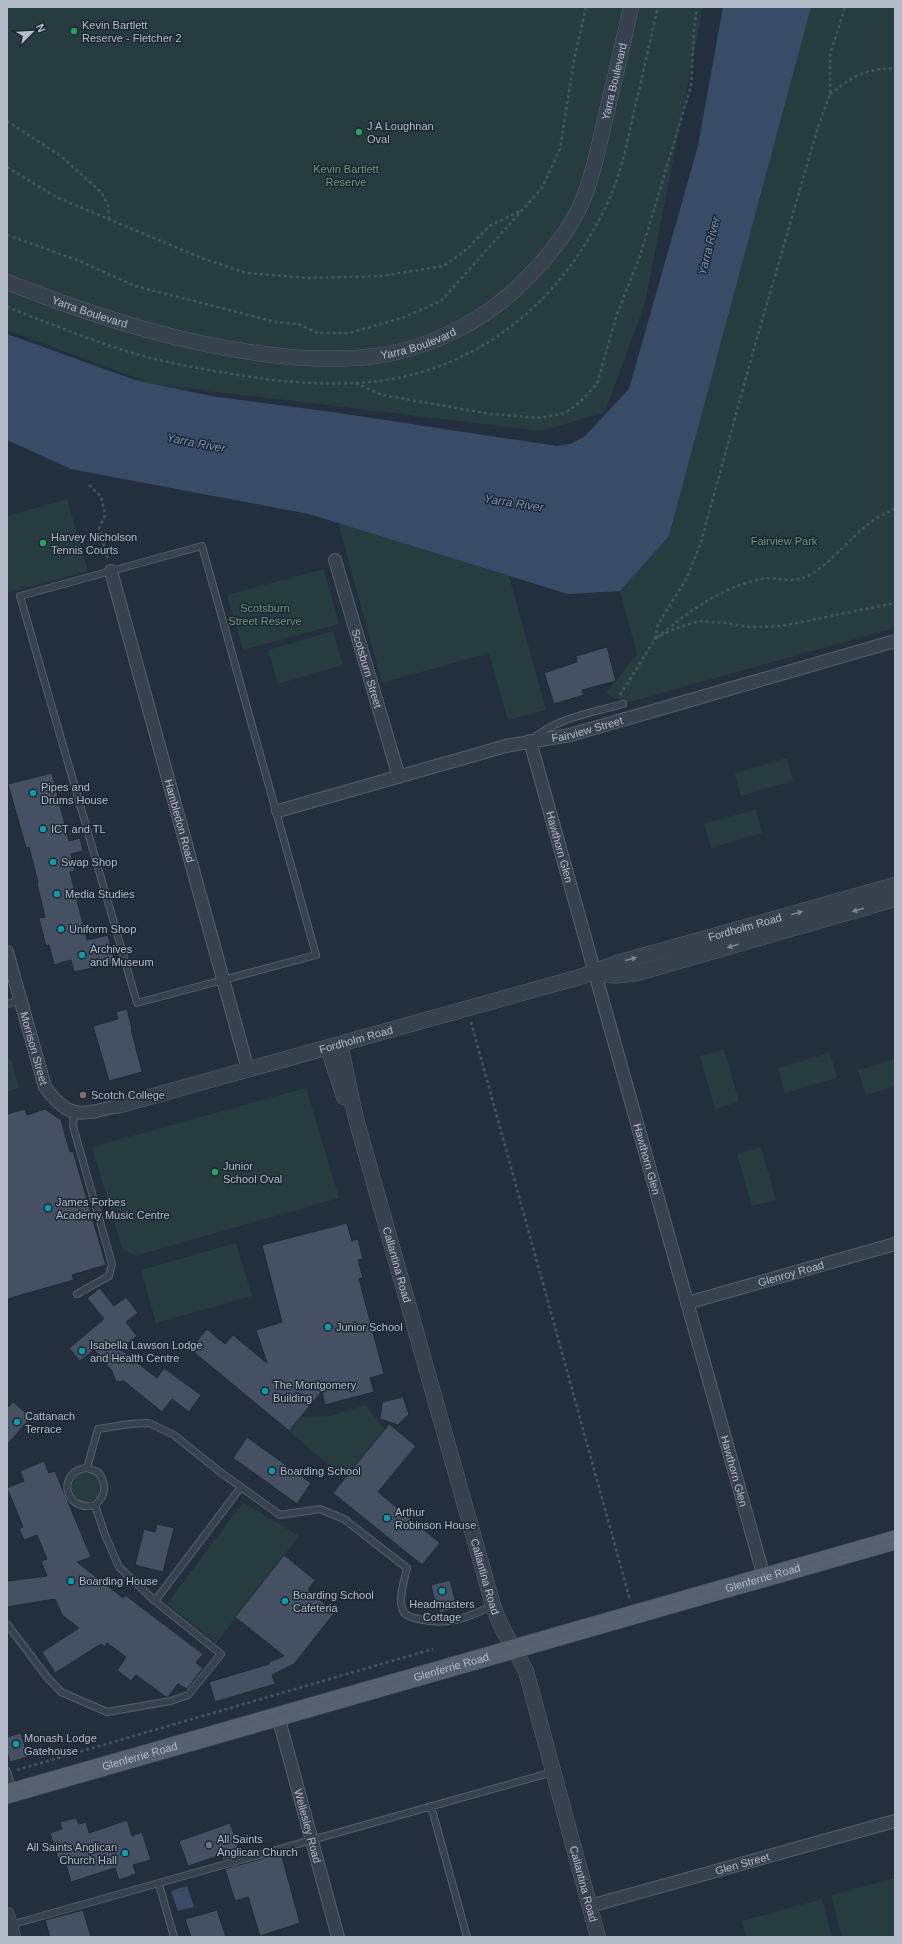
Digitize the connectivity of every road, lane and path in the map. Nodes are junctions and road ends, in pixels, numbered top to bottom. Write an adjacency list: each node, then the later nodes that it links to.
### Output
1 (586, 7): 9 (path)
2 (631, 7): 12 (street, Yarra Boulevard)
3 (697, 7): 13 (path)
4 (845, 7): 6 (path)
5 (895, 68): 6 (path)
6 (830, 94): 19 (path)
7 (7, 121): 10 (path)
8 (7, 167): 10 (path)
9 (522, 210): 10 (path); 11 (path)
10 (109, 218)
11 (7, 235)
12 (7, 282)
13 (355, 382)
14 (89, 486): 17 (path)
15 (895, 508): 19 (path)
16 (335, 560): 24 (street, Scotsburn Street)
17 (111, 571): 25 (lane); 30 (street, Hambledon Road); 30 (lane)
18 (895, 603): 19 (path)
19 (655, 639): 21 (path)
20 (895, 641): 23 (street, Fairview Street)
21 (618, 697)
22 (623, 704): 23 (lane)
23 (530, 741): 24 (street, Fairview Street); 29 (street, Hawthorn Glen)
24 (399, 777): 25 (street, Fairview Street)
25 (278, 811): 30 (lane)
26 (895, 885): 29 (street, Fordholm Road, one-way to 26)
27 (895, 899): 29 (street, Fordholm Road, one-way to 29)
28 (7, 952): 31 (street, Morrison Street)
29 (595, 972): 33 (street, Fordholm Road); 40 (street, Hawthorn Glen)
30 (223, 979): 35 (street, Hambledon Road)
31 (21, 1000): 32 (lane); 37 (street, Morrison Street)
32 (7, 1004)
33 (467, 1009): 34 (street, Fordholm Road); 48 (path)
34 (334, 1046): 35 (street, Fordholm Road); 47 (street, Callantina Road)
35 (248, 1070): 36 (street, Fordholm Road)
36 (117, 1106): 37 (street)
37 (74, 1112): 39 (lane)
38 (895, 1244): 40 (street, Glenroy Road)
39 (77, 1294)
40 (688, 1302): 45 (street, Hawthorn Glen)
41 (87, 1468): 42 (lane); 43 (lane); 43 (lane)
42 (241, 1487): 46 (lane); 47 (lane)
43 (95, 1505): 46 (lane)
44 (895, 1540): 45 (main road, Glenferrie Road)
45 (764, 1577): 48 (main road, Glenferrie Road)
46 (155, 1601): 49 (lane)
47 (493, 1605): 50 (street, Callantina Road)
48 (634, 1614): 50 (main road, Glenferrie Road)
49 (7, 1624)
50 (513, 1648): 52 (main road, Glenferrie Road); 54 (street, Callantina Road)
51 (433, 1649): 53 (path)
52 (278, 1716): 55 (main road, Glenferrie Road); 58 (street, Wellesley Road)
53 (7, 1772): 55 (lane)
54 (553, 1772): 56 (lane); 60 (street, Callantina Road)
55 (10, 1793)
56 (431, 1806): 58 (lane); 64 (lane)
57 (895, 1821): 60 (street, Glen Street)
58 (312, 1841): 59 (lane); 63 (street, Wellesley Road)
59 (159, 1884): 61 (lane); 62 (lane)
60 (590, 1906): 65 (street, Callantina Road)
61 (10, 1926)
62 (174, 1937)
63 (338, 1937)
64 (467, 1937)
65 (598, 1937)

